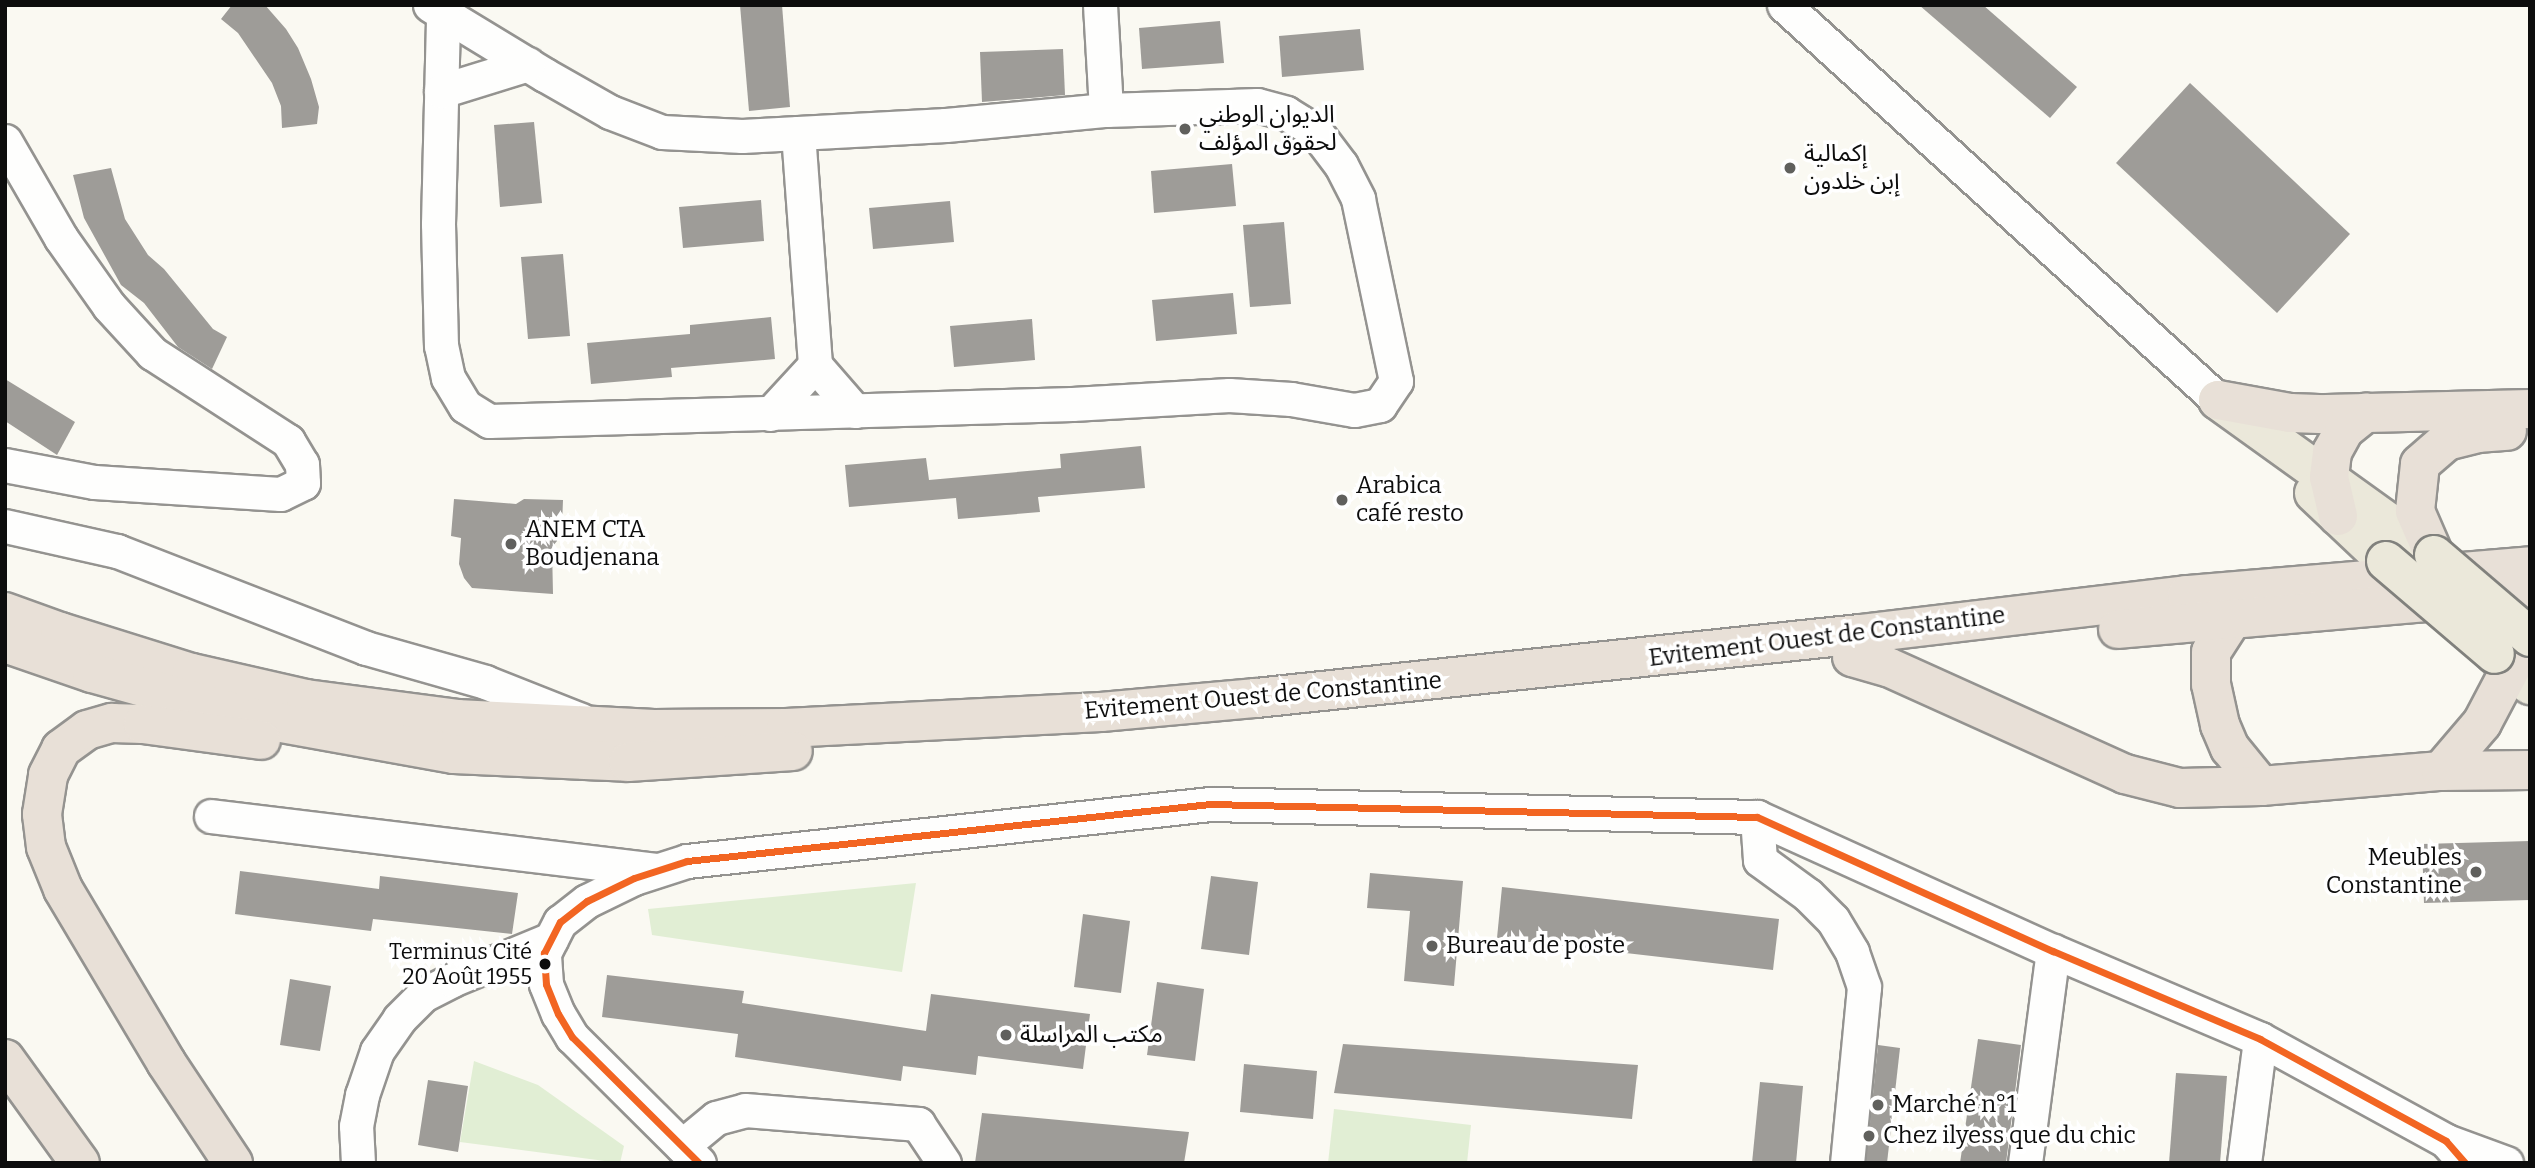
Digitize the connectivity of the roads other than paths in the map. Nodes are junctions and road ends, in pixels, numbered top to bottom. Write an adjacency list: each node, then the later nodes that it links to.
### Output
1 (1100, 5): 6 (street)
2 (1784, 5): 10 (street)
3 (438, 8): 4 (street); 5 (street)
4 (528, 64): 5 (street); 7 (street)
5 (441, 91): 14 (street)
6 (1106, 110): 7 (street); 12 (street)
7 (798, 133): 9 (street)
8 (5, 141): 16 (street)
9 (815, 365): 12 (street); 14 (street)
10 (2218, 400): 13 (highway); 17 (main road); 18 (main road)
11 (2530, 409): 13 (highway)
12 (855, 411): 14 (street)
13 (2367, 412): 17 (highway)
14 (770, 414)
15 (2530, 430): 20 (highway)
16 (5, 465)
17 (2329, 477): 18 (highway); 20 (main road)
18 (2339, 516): 27 (main road, bridge)
19 (5, 526): 28 (street)
20 (2434, 555): 27 (main road, bridge)
21 (2530, 566): 28 (highway, Evitement Ouest de Constantine)
22 (2530, 593): 24 (highway, Evitement Ouest de Constantine)
23 (5, 612): 28 (highway, Evitement Ouest de Constantine)
24 (2233, 618): 26 (highway, Evitement Ouest de Constantine); 32 (highway)
25 (5, 643): 29 (highway, Evitement Ouest de Constantine)
26 (1852, 657): 29 (highway, Evitement Ouest de Constantine); 32 (highway)
27 (2516, 661): 31 (highway)
28 (596, 726)
29 (454, 754): 43 (highway)
30 (2530, 769): 31 (highway)
31 (2441, 771): 32 (highway)
32 (2261, 786)
33 (211, 816): 35 (street)
34 (1757, 817): 35 (street); 37 (street); 46 (street)
35 (657, 870): 36 (street)
36 (551, 939): 41 (street); 44 (street)
37 (2053, 951): 38 (street); 47 (street)
38 (2260, 1040): 40 (street); 48 (street)
39 (5, 1059): 42 (highway)
40 (2456, 1152): 49 (street)
41 (690, 1154): 45 (street)
42 (80, 1163)
43 (233, 1163)
44 (358, 1163)
45 (944, 1163)
46 (1847, 1163)
47 (2025, 1163)
48 (2245, 1163)
49 (2506, 1163)

